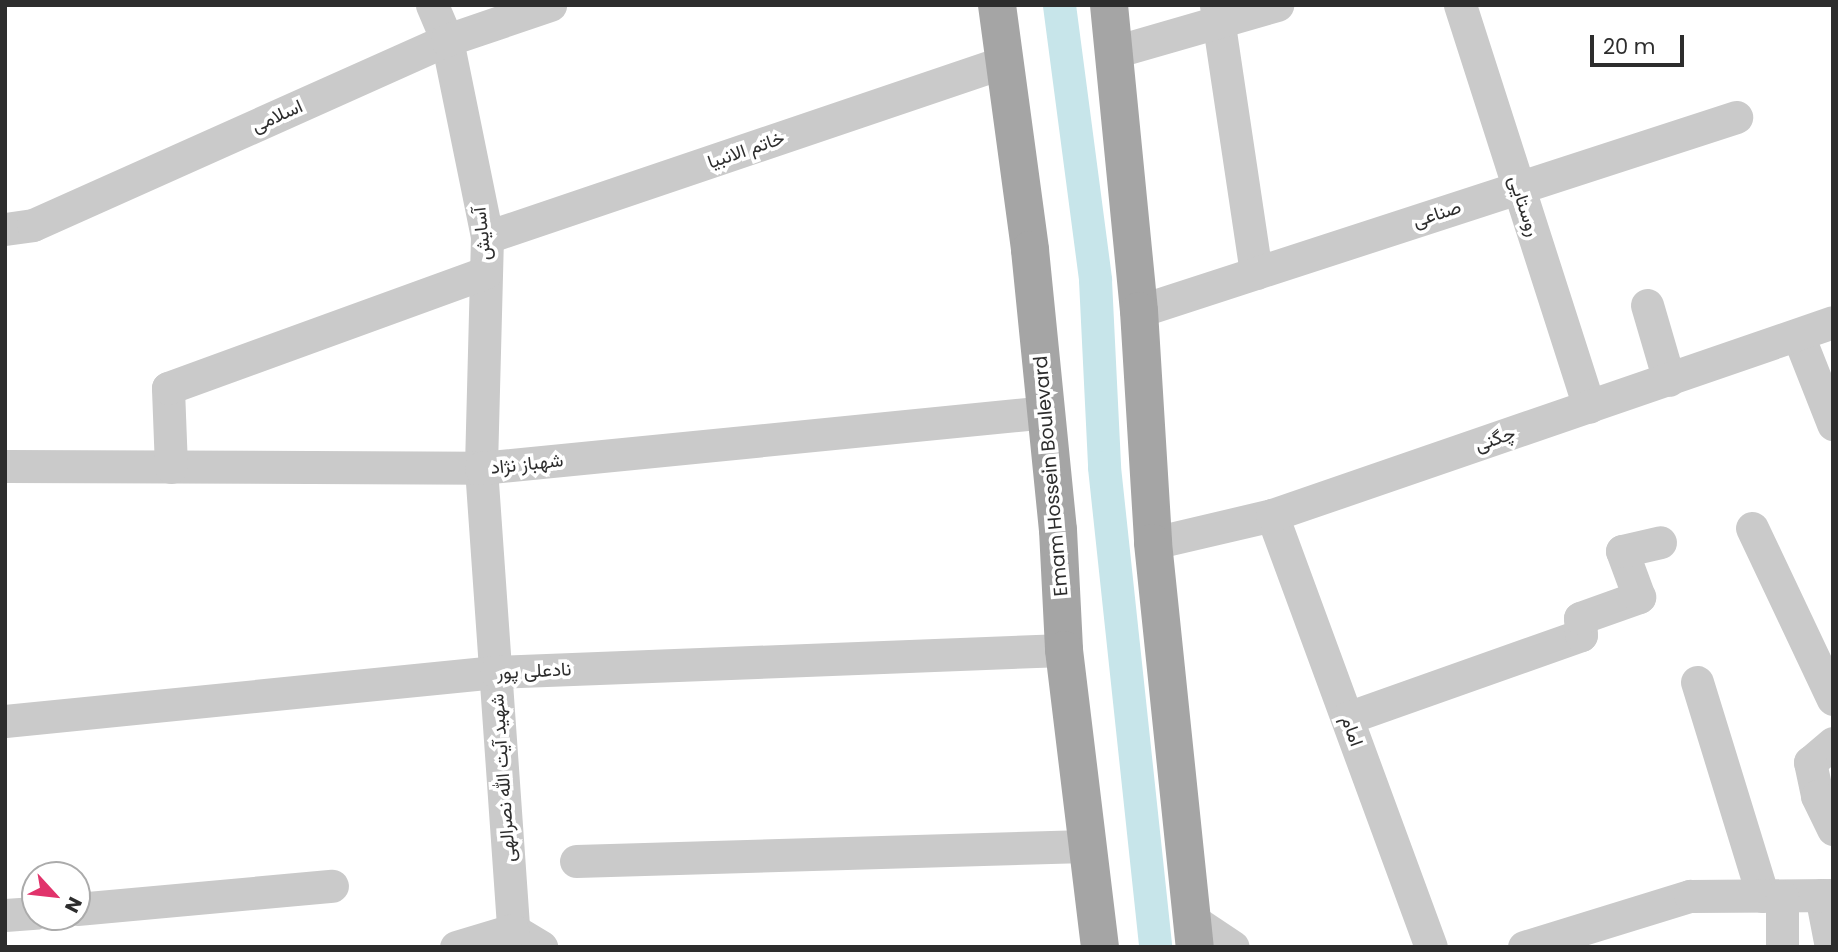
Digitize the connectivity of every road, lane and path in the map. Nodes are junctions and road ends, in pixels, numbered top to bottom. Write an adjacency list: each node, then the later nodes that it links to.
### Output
1 (432, 5): 8 (street, آسایش)
2 (550, 5): 8 (street, اسلامی)
3 (997, 5): 10 (main road, Emam Hossein Boulevard)
4 (1109, 5): 9 (main road)
5 (1277, 5): 7 (street)
6 (1460, 5): 12 (street, روستایی)
7 (1217, 14): 9 (street); 16 (street)
8 (447, 40): 13 (street, اسلامی); 14 (street, آسایش)
9 (1114, 52): 18 (main road)
10 (1004, 62): 14 (street, خاتم الانبیا); 23 (main road, Emam Hossein Boulevard)
11 (1736, 117): 12 (street, صناعی)
12 (1518, 187): 16 (street, صناعی); 22 (street, روستایی)
13 (5, 229)
14 (487, 237): 15 (street, آسایش)
15 (486, 272): 26 (street); 27 (street, آسایش)
16 (1256, 273): 18 (street, صناعی)
17 (1647, 305): 21 (street)
18 (1139, 311): 31 (main road)
19 (1833, 322): 20 (street, چگنی)
20 (1798, 335): 21 (street, چگنی); 24 (street)
21 (1669, 380): 22 (street, چگنی)
22 (1589, 407): 28 (street, چگنی)
23 (1047, 412): 27 (street, شهباز نژاد); 32 (main road, Emam Hossein Boulevard)
24 (1833, 424)
25 (5, 466): 26 (street, شهباز نژاد)
26 (171, 467): 27 (street, شهباز نژاد)
27 (481, 468): 33 (street, شهید آیت الله نصرالهی)
28 (1272, 515): 31 (street, چگنی); 36 (street, امام)
29 (1752, 528): 35 (street)
30 (1660, 542): 36 (street)
31 (1153, 543): 47 (main road)
32 (1065, 650): 33 (street, نادعلی پور); 40 (main road, Emam Hossein Boulevard)
33 (496, 672): 37 (street, نادعلی پور); 46 (street, شهید آیت الله نصرالهی)
34 (1697, 682): 44 (street)
35 (1833, 699)
36 (1347, 718): 52 (street, امام)
37 (5, 721)
38 (1833, 743): 39 (street)
39 (1833, 829)
40 (1086, 845): 41 (street); 50 (main road, Emam Hossein Boulevard)
41 (576, 861)
42 (332, 886): 45 (street)
43 (1829, 891): 44 (street); 55 (street)
44 (1773, 896): 53 (street); 54 (street)
45 (91, 908)
46 (513, 930): 48 (street); 49 (street)
47 (1193, 933): 51 (street)
48 (456, 947)
49 (541, 947)
50 (1100, 947)
51 (1233, 947)
52 (1432, 947)
53 (1524, 947)
54 (1782, 947)
55 (1831, 947)

